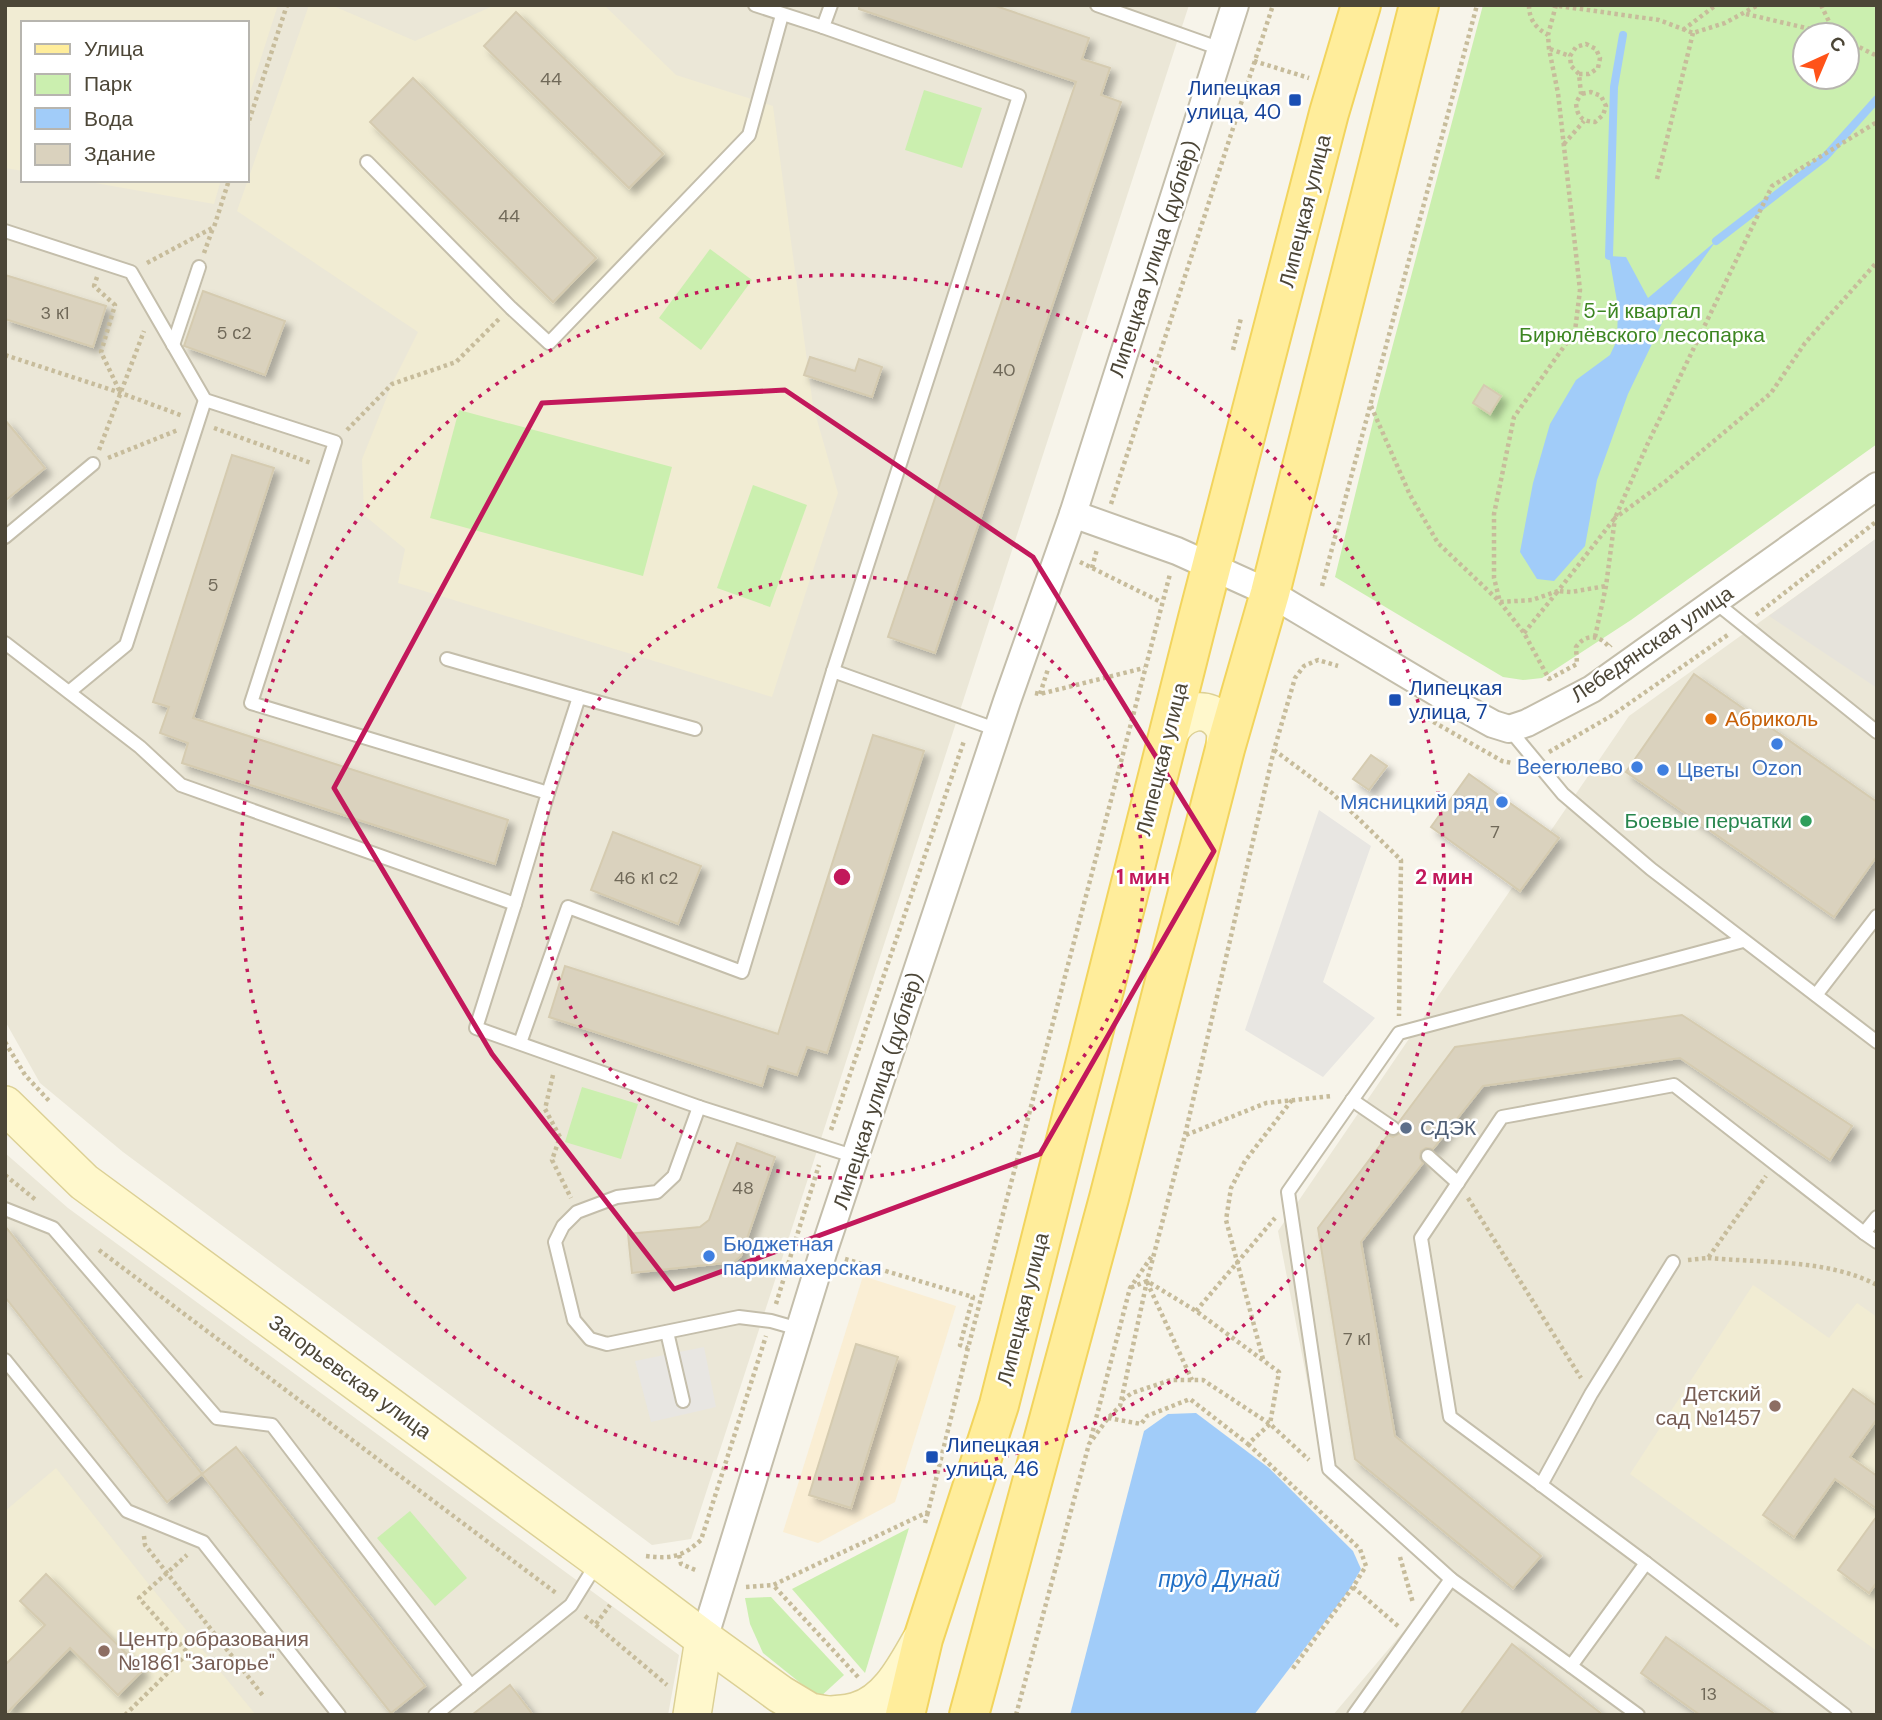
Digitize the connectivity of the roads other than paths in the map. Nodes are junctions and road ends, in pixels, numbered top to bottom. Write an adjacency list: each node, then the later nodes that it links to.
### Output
1 (755, 5): 7 (lane)
2 (831, 5): 8 (lane)
3 (1097, 5): 9 (lane)
4 (1235, 5): 9 (street, Липецкая улица (дублёр))
5 (1361, 5): 19 (main road, Липецкая улица)
6 (1419, 5): 20 (main road)
7 (782, 15): 8 (lane); 10 (lane)
8 (823, 27): 24 (lane)
9 (1221, 48): 17 (street, Липецкая улица (дублёр))
10 (367, 162)
11 (5, 231): 13 (lane)
12 (199, 267): 13 (lane)
13 (173, 345): 14 (lane)
14 (205, 400): 25 (lane); 33 (lane)
15 (93, 464): 18 (lane)
16 (1877, 486): 21 (street, Лебедянская улица)
17 (1073, 514): 19 (street); 29 (street, Липецкая улица (дублёр))
18 (5, 537)
19 (1213, 566): 20 (street); 31 (main road, Липецкая улица)
20 (1270, 593): 28 (street); 32 (main road)
21 (1715, 602): 28 (street, Лебедянская улица); 30 (lane)
22 (5, 643): 25 (lane)
23 (447, 659): 26 (lane)
24 (833, 671): 29 (lane); 39 (lane)
25 (69, 692): 34 (lane)
26 (579, 697): 27 (lane); 33 (lane)
27 (695, 729)
28 (1508, 729): 36 (lane)
29 (998, 730): 45 (street, Липецкая улица (дублёр))
30 (1877, 732)
31 (1169, 734): 32 (street); 62 (main road, Липецкая улица)
32 (1225, 749): 60 (main road)
33 (548, 793): 34 (lane)
34 (515, 904): 39 (lane)
35 (1877, 916): 37 (lane)
36 (1743, 941): 37 (lane); 40 (lane)
37 (1816, 995): 38 (lane)
38 (1877, 1042)
39 (520, 1043): 42 (lane)
40 (1355, 1096): 43 (lane); 59 (lane)
41 (5, 1105): 57 (street, Загорьевская улица)
42 (699, 1107): 45 (lane); 53 (lane)
43 (1394, 1128)
44 (1428, 1156): 46 (lane)
45 (856, 1157): 52 (street, Липецкая улица (дублёр))
46 (1458, 1183): 49 (lane); 56 (lane)
47 (5, 1209): 64 (lane)
48 (1877, 1217): 49 (lane)
49 (1864, 1233): 50 (lane)
50 (1877, 1242)
51 (1673, 1262): 56 (lane)
52 (799, 1329): 53 (lane); 61 (street, Липецкая улица (дублёр))
53 (667, 1332): 55 (lane)
54 (5, 1360): 66 (lane)
55 (683, 1401)
56 (1541, 1485): 58 (lane)
57 (599, 1560): 61 (street, Загорьевская улица); 64 (lane)
58 (1646, 1563): 63 (lane); 74 (lane)
59 (1451, 1579): 63 (lane); 72 (lane)
60 (992, 1629): 70 (main road); 71 (street)
61 (704, 1639): 65 (street, Липецкая улица (дублёр)); 68 (street, Загорьевская улица)
62 (923, 1639): 68 (street); 69 (main road, Липецкая улица)
63 (1571, 1666): 73 (lane)
64 (471, 1686): 67 (lane)
65 (682, 1702)
66 (339, 1715)
67 (435, 1715)
68 (828, 1715)
69 (905, 1715)
70 (969, 1715)
71 (980, 1715)
72 (1354, 1715)
73 (1638, 1715)
74 (1845, 1715)

